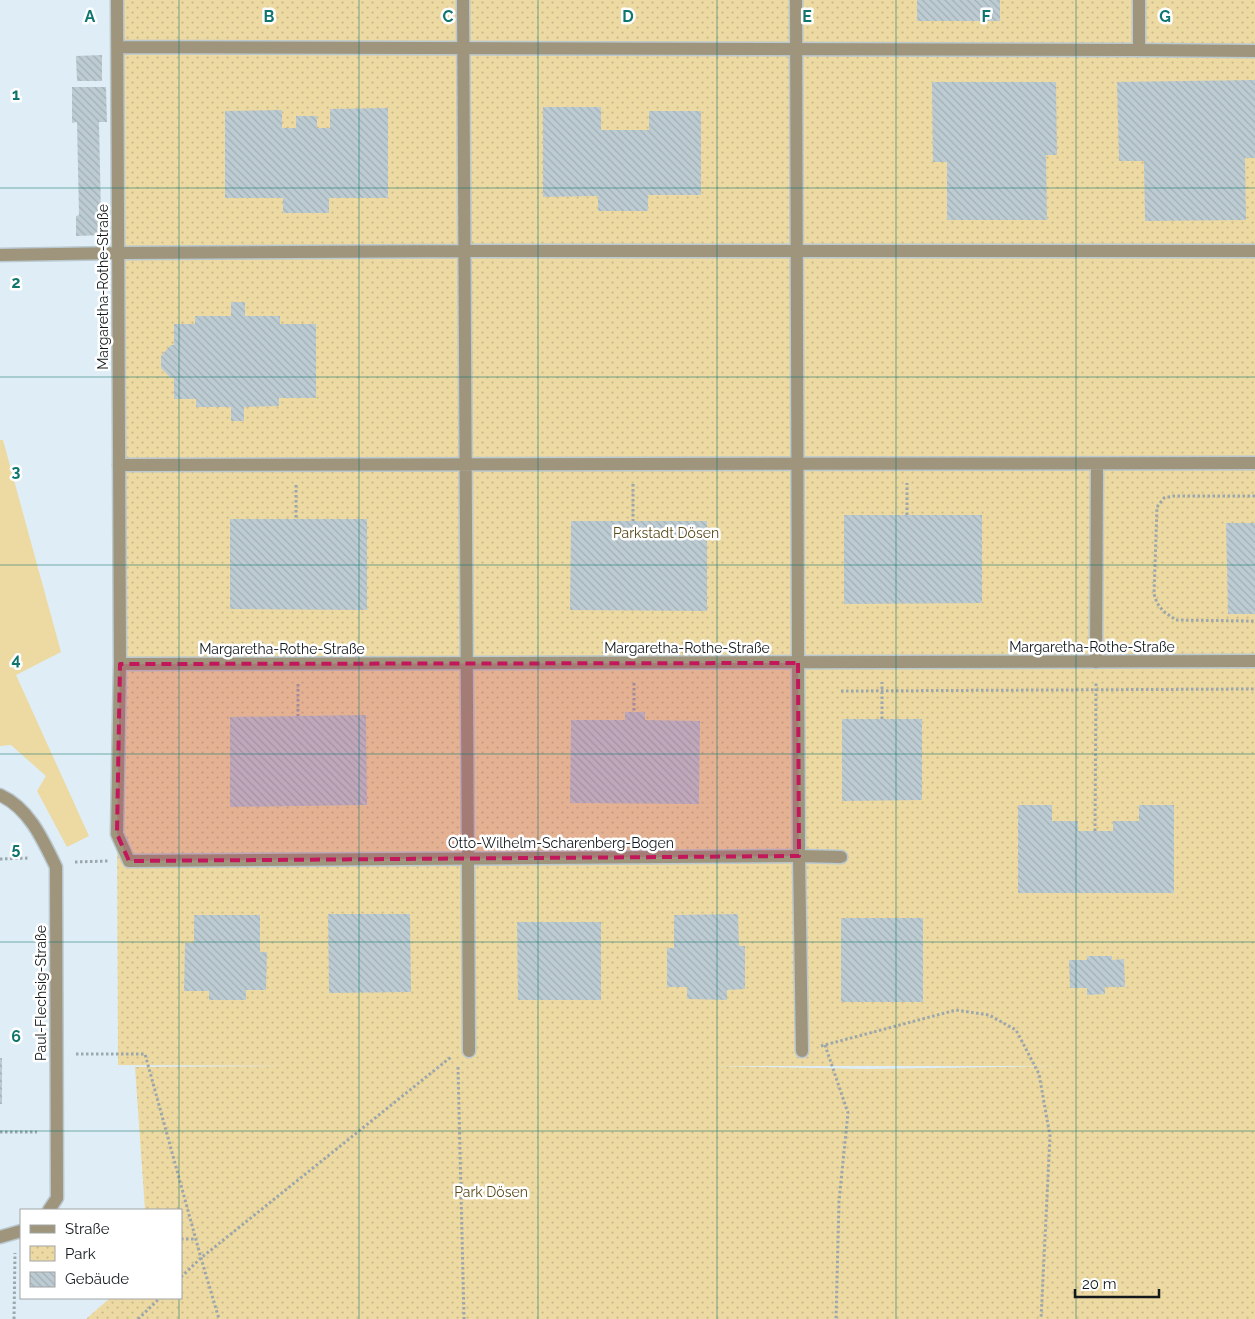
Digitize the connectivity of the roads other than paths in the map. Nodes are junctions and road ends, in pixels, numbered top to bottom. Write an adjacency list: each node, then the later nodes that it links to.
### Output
1 (118, 0): 5 (street, Margaretha-Rothe-Straße)
2 (464, 0): 6 (street)
3 (796, 0): 7 (street)
4 (1139, 0): 8 (street)
5 (118, 47): 6 (street); 13 (street, Margaretha-Rothe-Straße)
6 (464, 48): 7 (street); 10 (street)
7 (796, 49): 8 (street); 12 (street)
8 (1139, 50): 9 (street)
9 (1255, 50)
10 (464, 251): 12 (street); 13 (street); 19 (street)
11 (1255, 251): 12 (street)
12 (797, 252): 15 (street)
13 (118, 253): 14 (street); 18 (street, Margaretha-Rothe-Straße)
14 (0, 255)
15 (798, 464): 16 (street); 19 (street); 22 (street)
16 (1097, 464): 17 (street); 21 (street)
17 (1255, 464)
18 (119, 465): 19 (street); 23 (street, Margaretha-Rothe-Straße)
19 (465, 465): 24 (street)
20 (1255, 661): 21 (street, Margaretha-Rothe-Straße)
21 (1096, 662): 22 (street, Margaretha-Rothe-Straße)
22 (798, 663): 24 (street, Margaretha-Rothe-Straße); 26 (street)
23 (120, 664): 24 (street, Margaretha-Rothe-Straße); 29 (street, Margaretha-Rothe-Straße)
24 (466, 664): 28 (street)
25 (0, 795): 32 (street, Paul-Flechsig-Straße)
26 (799, 856): 27 (street, Otto-Wilhelm-Scharenberg-Bogen); 28 (street, Otto-Wilhelm-Scharenberg-Bogen); 31 (street)
27 (841, 856)
28 (467, 858): 29 (street, Otto-Wilhelm-Scharenberg-Bogen); 30 (street)
29 (129, 861)
30 (463, 1051)
31 (802, 1051)
32 (50, 1209)
33 (20, 1231): 34 (street)
34 (0, 1238)

